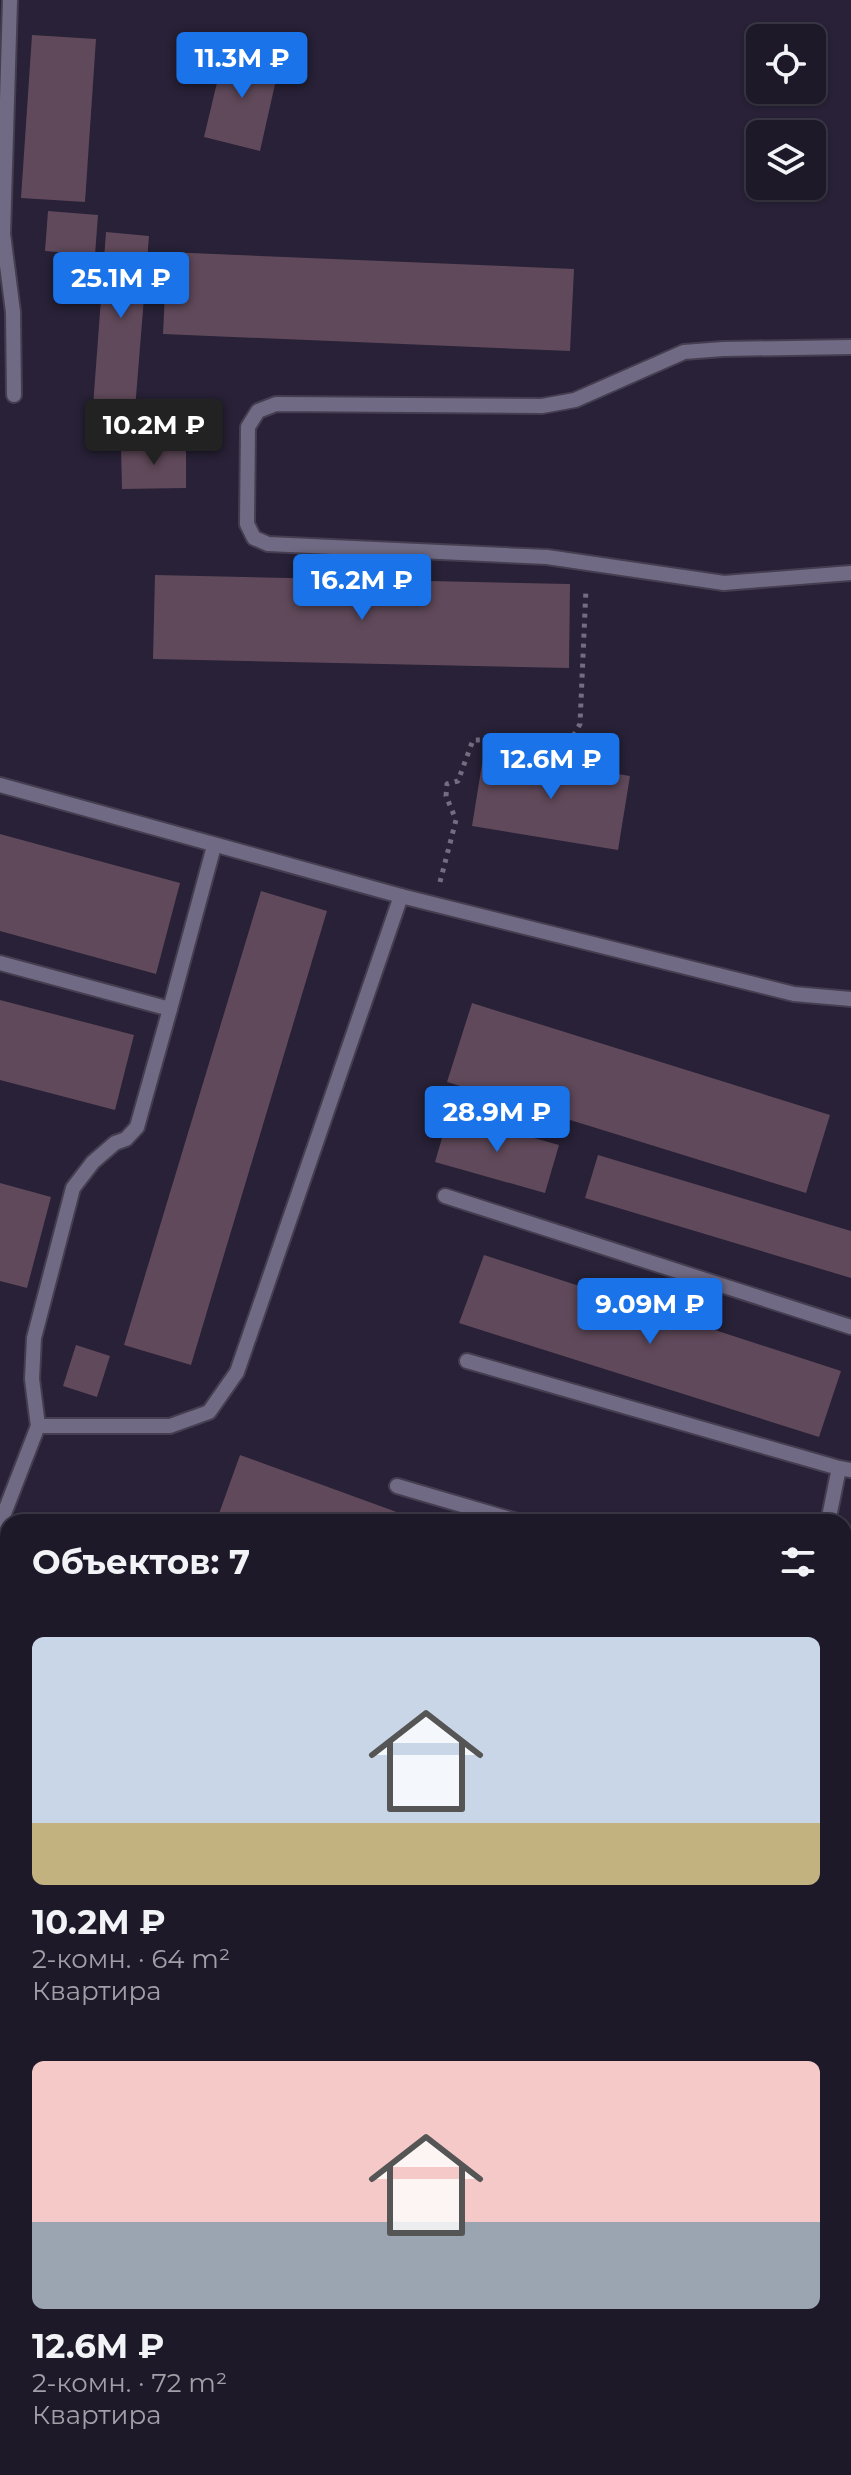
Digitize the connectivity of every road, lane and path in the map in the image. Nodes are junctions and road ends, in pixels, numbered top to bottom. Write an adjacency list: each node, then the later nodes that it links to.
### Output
1 (10, 0): 2 (lane)
2 (4, 80): 3 (lane)
3 (2, 234): 5 (lane)
4 (851, 347): 6 (lane)
5 (14, 395)
6 (587, 563): 7 (lane); 11 (path)
7 (851, 573)
8 (0, 785): 9 (lane)
9 (214, 846): 10 (lane); 14 (lane)
10 (401, 896): 11 (lane); 18 (lane)
11 (434, 904): 13 (lane)
12 (0, 963): 14 (lane)
13 (851, 999)
14 (170, 1009): 18 (lane)
15 (445, 1196): 16 (lane)
16 (851, 1327)
17 (467, 1361): 19 (lane)
18 (38, 1426): 21 (lane)
19 (845, 1469): 23 (lane)
20 (397, 1486): 22 (lane)
21 (4, 1514)
22 (493, 1514)
23 (831, 1514)

